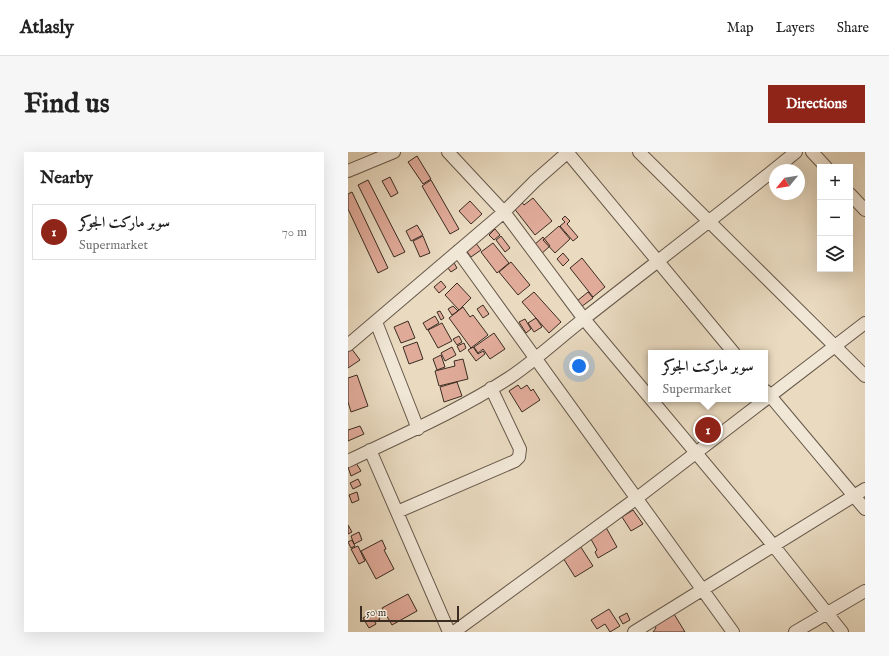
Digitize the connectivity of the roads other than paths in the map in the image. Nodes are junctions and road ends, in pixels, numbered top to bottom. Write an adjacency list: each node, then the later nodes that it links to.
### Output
1 (394, 152): 8 (street)
2 (448, 152): 11 (street)
3 (568, 152): 11 (street); 14 (street)
4 (639, 152): 12 (street)
5 (796, 152): 12 (street)
6 (812, 152): 7 (street)
7 (823, 164)
8 (348, 171)
9 (853, 197): 10 (street)
10 (865, 210)
11 (504, 212): 13 (street); 15 (street)
12 (710, 222): 14 (street); 19 (street)
13 (458, 251): 16 (street); 21 (street)
14 (658, 263): 15 (street); 20 (street)
15 (584, 319): 21 (street); 25 (street)
16 (376, 322): 18 (street); 28 (street)
17 (865, 323): 19 (street)
18 (348, 345)
19 (835, 346): 22 (street); 24 (street)
20 (731, 350)
21 (536, 358): 23 (street); 34 (street)
22 (865, 376)
23 (491, 388): 28 (street); 36 (street)
24 (768, 393): 33 (street)
25 (648, 396)
26 (653, 402): 30 (street)
27 (757, 402): 30 (street)
28 (418, 429): 29 (street)
29 (370, 450): 31 (street); 36 (street)
30 (696, 454): 34 (street); 37 (street)
31 (348, 461)
32 (865, 489): 33 (street)
33 (854, 496): 35 (street); 37 (street)
34 (637, 498): 38 (street); 42 (street)
35 (865, 509)
36 (397, 512): 41 (street)
37 (772, 545): 38 (street); 40 (street)
38 (703, 590): 43 (street); 44 (street)
39 (865, 591): 40 (street)
40 (827, 613): 45 (street); 46 (street)
41 (449, 632)
42 (454, 632)
43 (634, 632)
44 (733, 632)
45 (795, 632)
46 (842, 632)

